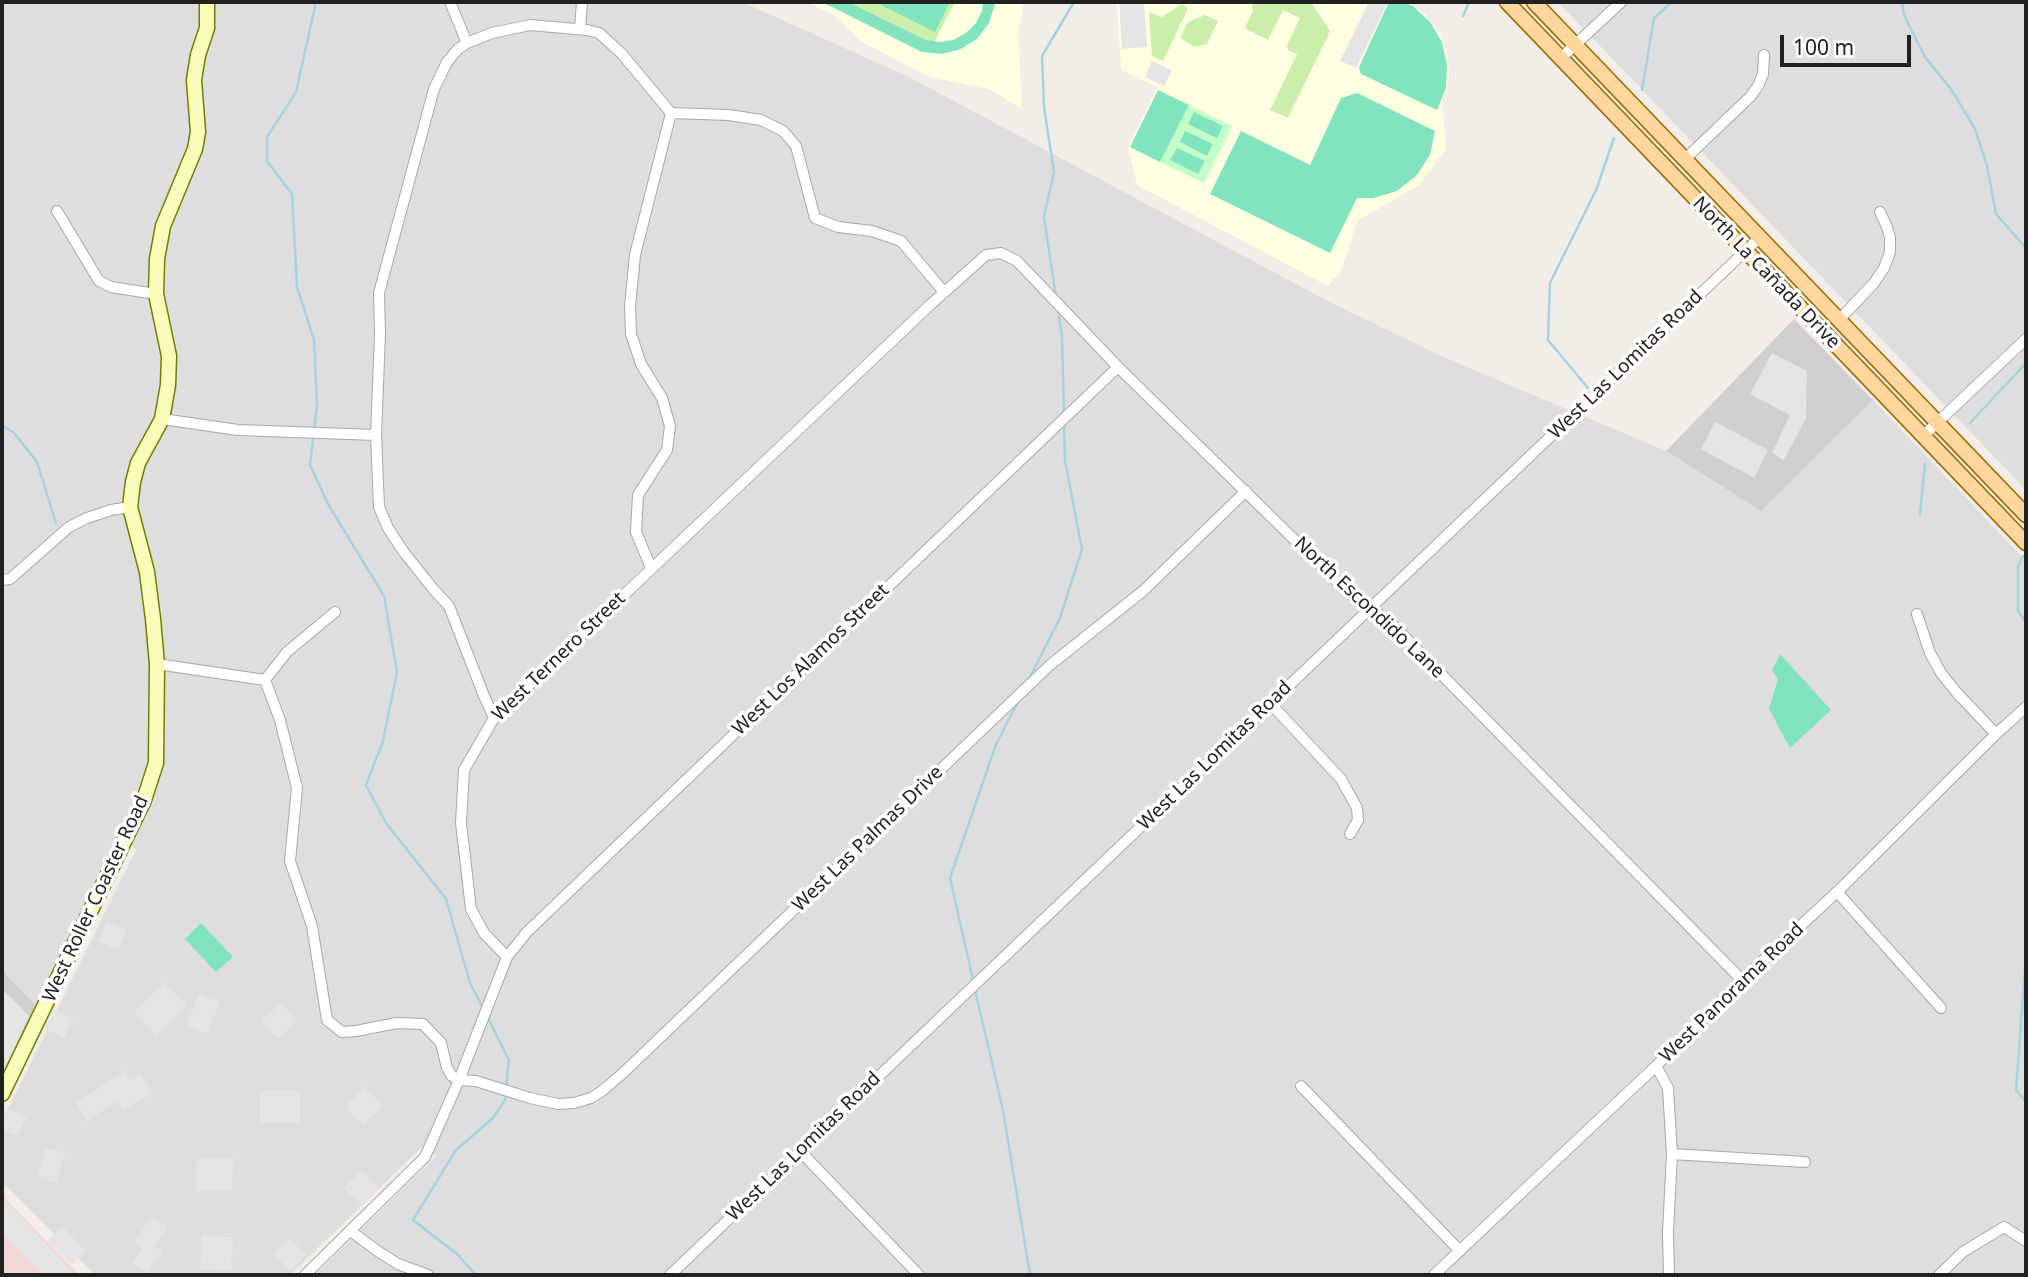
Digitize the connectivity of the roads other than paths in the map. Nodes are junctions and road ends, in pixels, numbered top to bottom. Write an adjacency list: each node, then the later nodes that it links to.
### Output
1 (207, 2): 20 (street, West Roller Coaster Road)
2 (450, 2): 8 (street)
3 (582, 2): 7 (street)
4 (1507, 2): 11 (main road, North La Cañada Drive)
5 (1534, 2): 9 (main road, North La Cañada Drive)
6 (1621, 2): 9 (street)
7 (583, 29): 8 (street); 12 (street)
8 (467, 43): 26 (street)
9 (1575, 45): 11 (street); 13 (main road, North La Cañada Drive)
10 (1764, 55): 13 (street)
11 (1560, 58): 17 (main road, North La Cañada Drive)
12 (671, 113): 19 (street); 32 (street)
13 (1685, 159): 16 (main road, North La Cañada Drive)
14 (57, 211): 20 (street)
15 (1880, 212): 21 (street)
16 (1760, 237): 17 (street, West Las Lomitas Road); 21 (main road, North La Cañada Drive)
17 (1746, 251): 27 (main road, North La Cañada Drive); 34 (street, West Las Lomitas Road)
18 (986, 255): 19 (street, West Ternero Street); 23 (street, North Escondido Lane)
19 (944, 292): 32 (street, West Ternero Street)
20 (156, 294): 24 (street, West Roller Coaster Road)
21 (1840, 319): 25 (main road, North La Cañada Drive)
22 (2026, 339): 25 (street)
23 (1118, 367): 28 (street, North Escondido Lane); 45 (street, West Los Alamos Street)
24 (162, 419): 26 (street); 29 (street, West Roller Coaster Road)
25 (1938, 422): 27 (street); 30 (main road, North La Cañada Drive)
26 (376, 435): 41 (street)
27 (1923, 436): 31 (main road, North La Cañada Drive)
28 (1246, 491): 34 (street, North Escondido Lane); 49 (street, West Las Palmas Drive)
29 (130, 507): 33 (street); 37 (street, West Roller Coaster Road)
30 (2026, 514)
31 (2026, 544)
32 (651, 568): 41 (street, West Ternero Street)
33 (2, 580)
34 (1369, 608): 39 (street, West Las Lomitas Road); 46 (street, North Escondido Lane)
35 (335, 612): 38 (street)
36 (1917, 614): 42 (street)
37 (157, 664): 38 (street); 51 (street, West Roller Coaster Road)
38 (265, 680): 49 (street)
39 (1270, 703): 43 (street); 52 (street, West Las Lomitas Road)
40 (2026, 707): 42 (street, West Panorama Road)
41 (494, 718): 45 (street, West Ternero Street)
42 (1996, 734): 44 (street, West Panorama Road)
43 (1350, 834)
44 (1837, 892): 46 (street, West Panorama Road); 47 (street)
45 (507, 957): 49 (street)
46 (1742, 980): 48 (street, West Panorama Road)
47 (1941, 1008)
48 (1656, 1066): 53 (street); 57 (street, West Panorama Road)
49 (459, 1080): 55 (street)
50 (1301, 1086): 57 (street)
51 (2, 1094)
52 (800, 1151): 60 (street, West Las Lomitas Road); 61 (street)
53 (1672, 1154): 54 (street); 63 (street)
54 (1805, 1162)
55 (352, 1231): 58 (street); 59 (street)
56 (2026, 1241): 64 (street)
57 (1461, 1251): 62 (street, West Panorama Road)
58 (305, 1275)
59 (428, 1275)
60 (670, 1275)
61 (919, 1275)
62 (1434, 1275)
63 (1669, 1275)
64 (1939, 1275)

